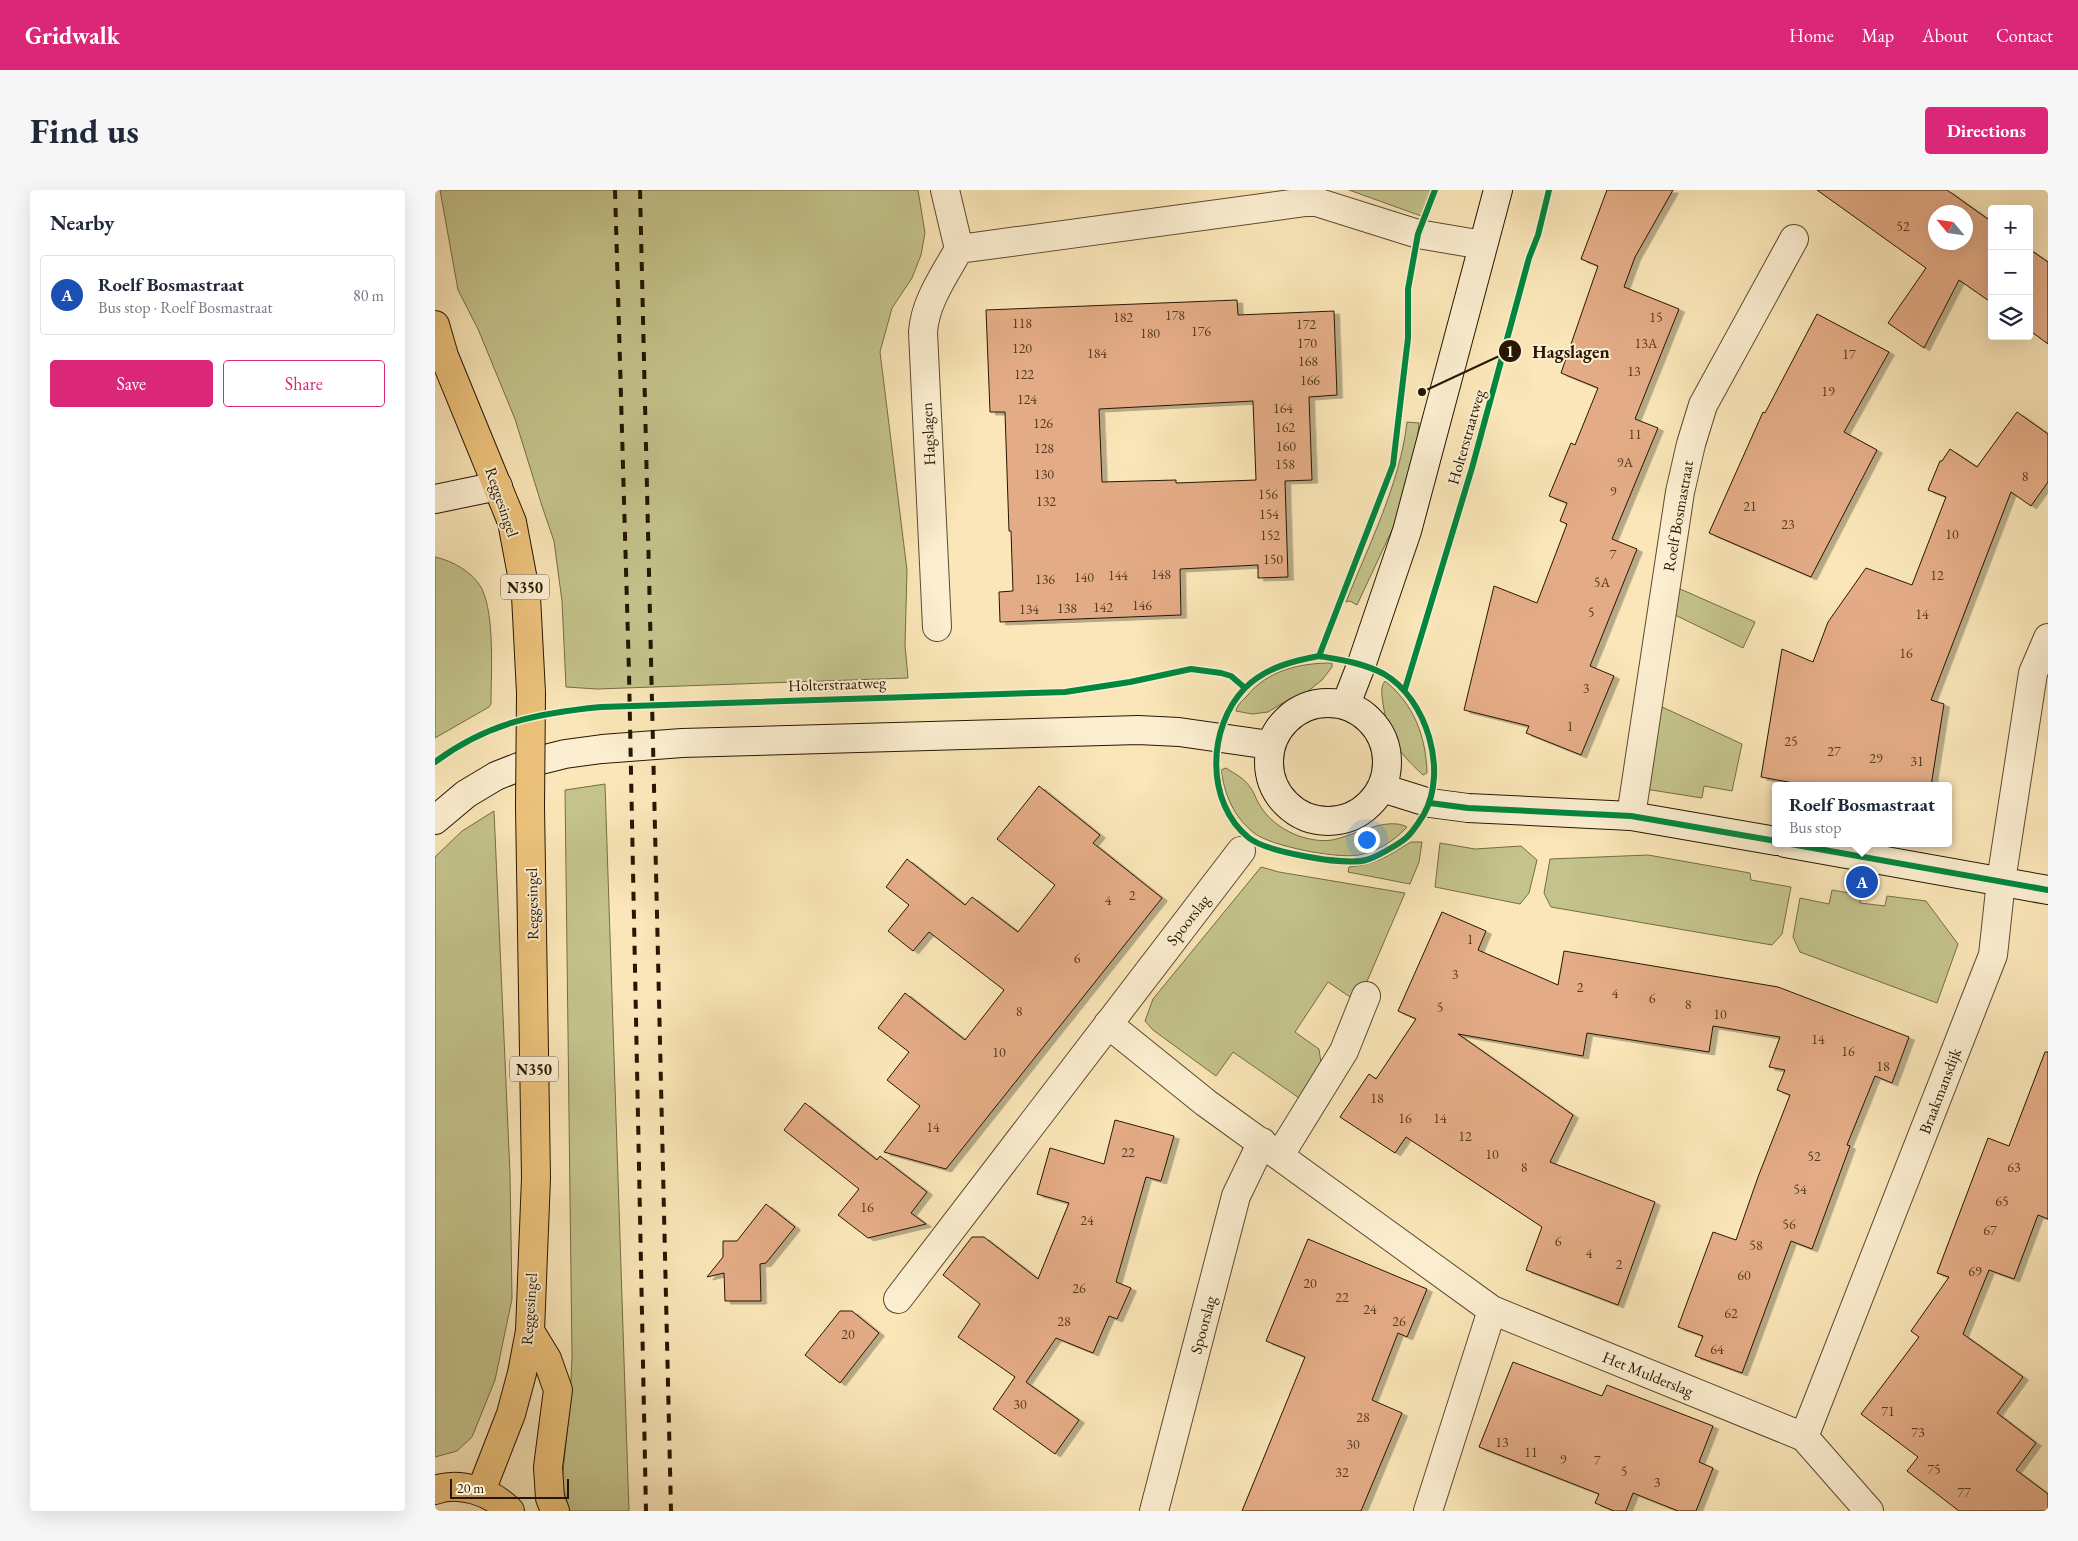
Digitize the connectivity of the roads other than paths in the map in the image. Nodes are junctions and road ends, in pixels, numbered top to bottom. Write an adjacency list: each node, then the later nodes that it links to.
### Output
1 (945, 190): 6 (street)
2 (1498, 190): 5 (street, Holterstraatweg)
3 (1309, 196): 5 (street); 6 (street)
4 (1795, 239): 15 (street, Roelf Bosmastraat)
5 (1483, 245): 12 (street, Holterstraatweg)
6 (959, 250): 10 (street, Hagslagen)
7 (435, 324): 8 (main road, Reggesingel / N350)
8 (498, 486): 9 (street); 27 (main road, Reggesingel / N350, bridge)
9 (435, 499)
10 (937, 627)
11 (2048, 638): 20 (street, Braakmansdijk)
12 (1346, 704): 13 (street); 14 (street)
13 (1270, 745): 14 (street); 16 (street)
14 (1382, 788): 15 (street)
15 (1631, 816): 17 (street)
16 (435, 820)
17 (1772, 841)
18 (1808, 847): 20 (street)
19 (1241, 851): 23 (street, Spoorslag)
20 (2001, 881): 21 (street); 28 (street, Braakmansdijk)
21 (2048, 890)
22 (1366, 996): 24 (street, Spoorslag)
23 (1108, 1024): 24 (street); 25 (street, Spoorslag)
24 (1271, 1149): 26 (street, Het Mulderslag); 33 (street, Spoorslag)
25 (898, 1299)
26 (1493, 1310): 28 (street, Het Mulderslag); 34 (street)
27 (530, 1331): 30 (main road, Reggesingel / N350); 32 (main road)
28 (1805, 1437): 35 (street)
29 (435, 1490): 30 (main road)
30 (481, 1492): 31 (main road)
31 (510, 1511)
32 (555, 1511)
33 (1154, 1511)
34 (1428, 1511)
35 (1869, 1511)

